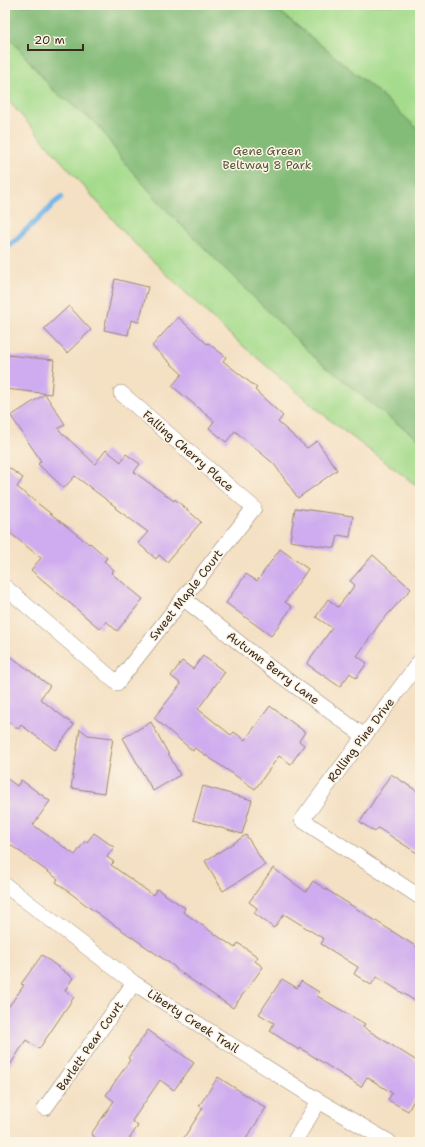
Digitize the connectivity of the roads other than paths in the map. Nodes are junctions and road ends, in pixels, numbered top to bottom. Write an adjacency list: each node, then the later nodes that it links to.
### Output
1 (122, 393): 2 (street, Falling Cherry Place)
2 (254, 508): 4 (street, Sweet Maple Court)
3 (5, 587): 4 (street, Sweet Maple Court)
4 (183, 598): 6 (street, Autumn Berry Lane)
5 (420, 661): 6 (street, Rolling Pine Drive)
6 (364, 736): 8 (street, Rolling Pine Drive)
7 (5, 885): 9 (street, Liberty Creek Trail)
8 (420, 897)
9 (134, 983): 10 (street, Liberty Creek Trail); 11 (street, Barlett Pear Court)
10 (319, 1101): 12 (street); 13 (street, Liberty Creek Trail)
11 (45, 1108)
12 (294, 1142)
13 (389, 1142)

